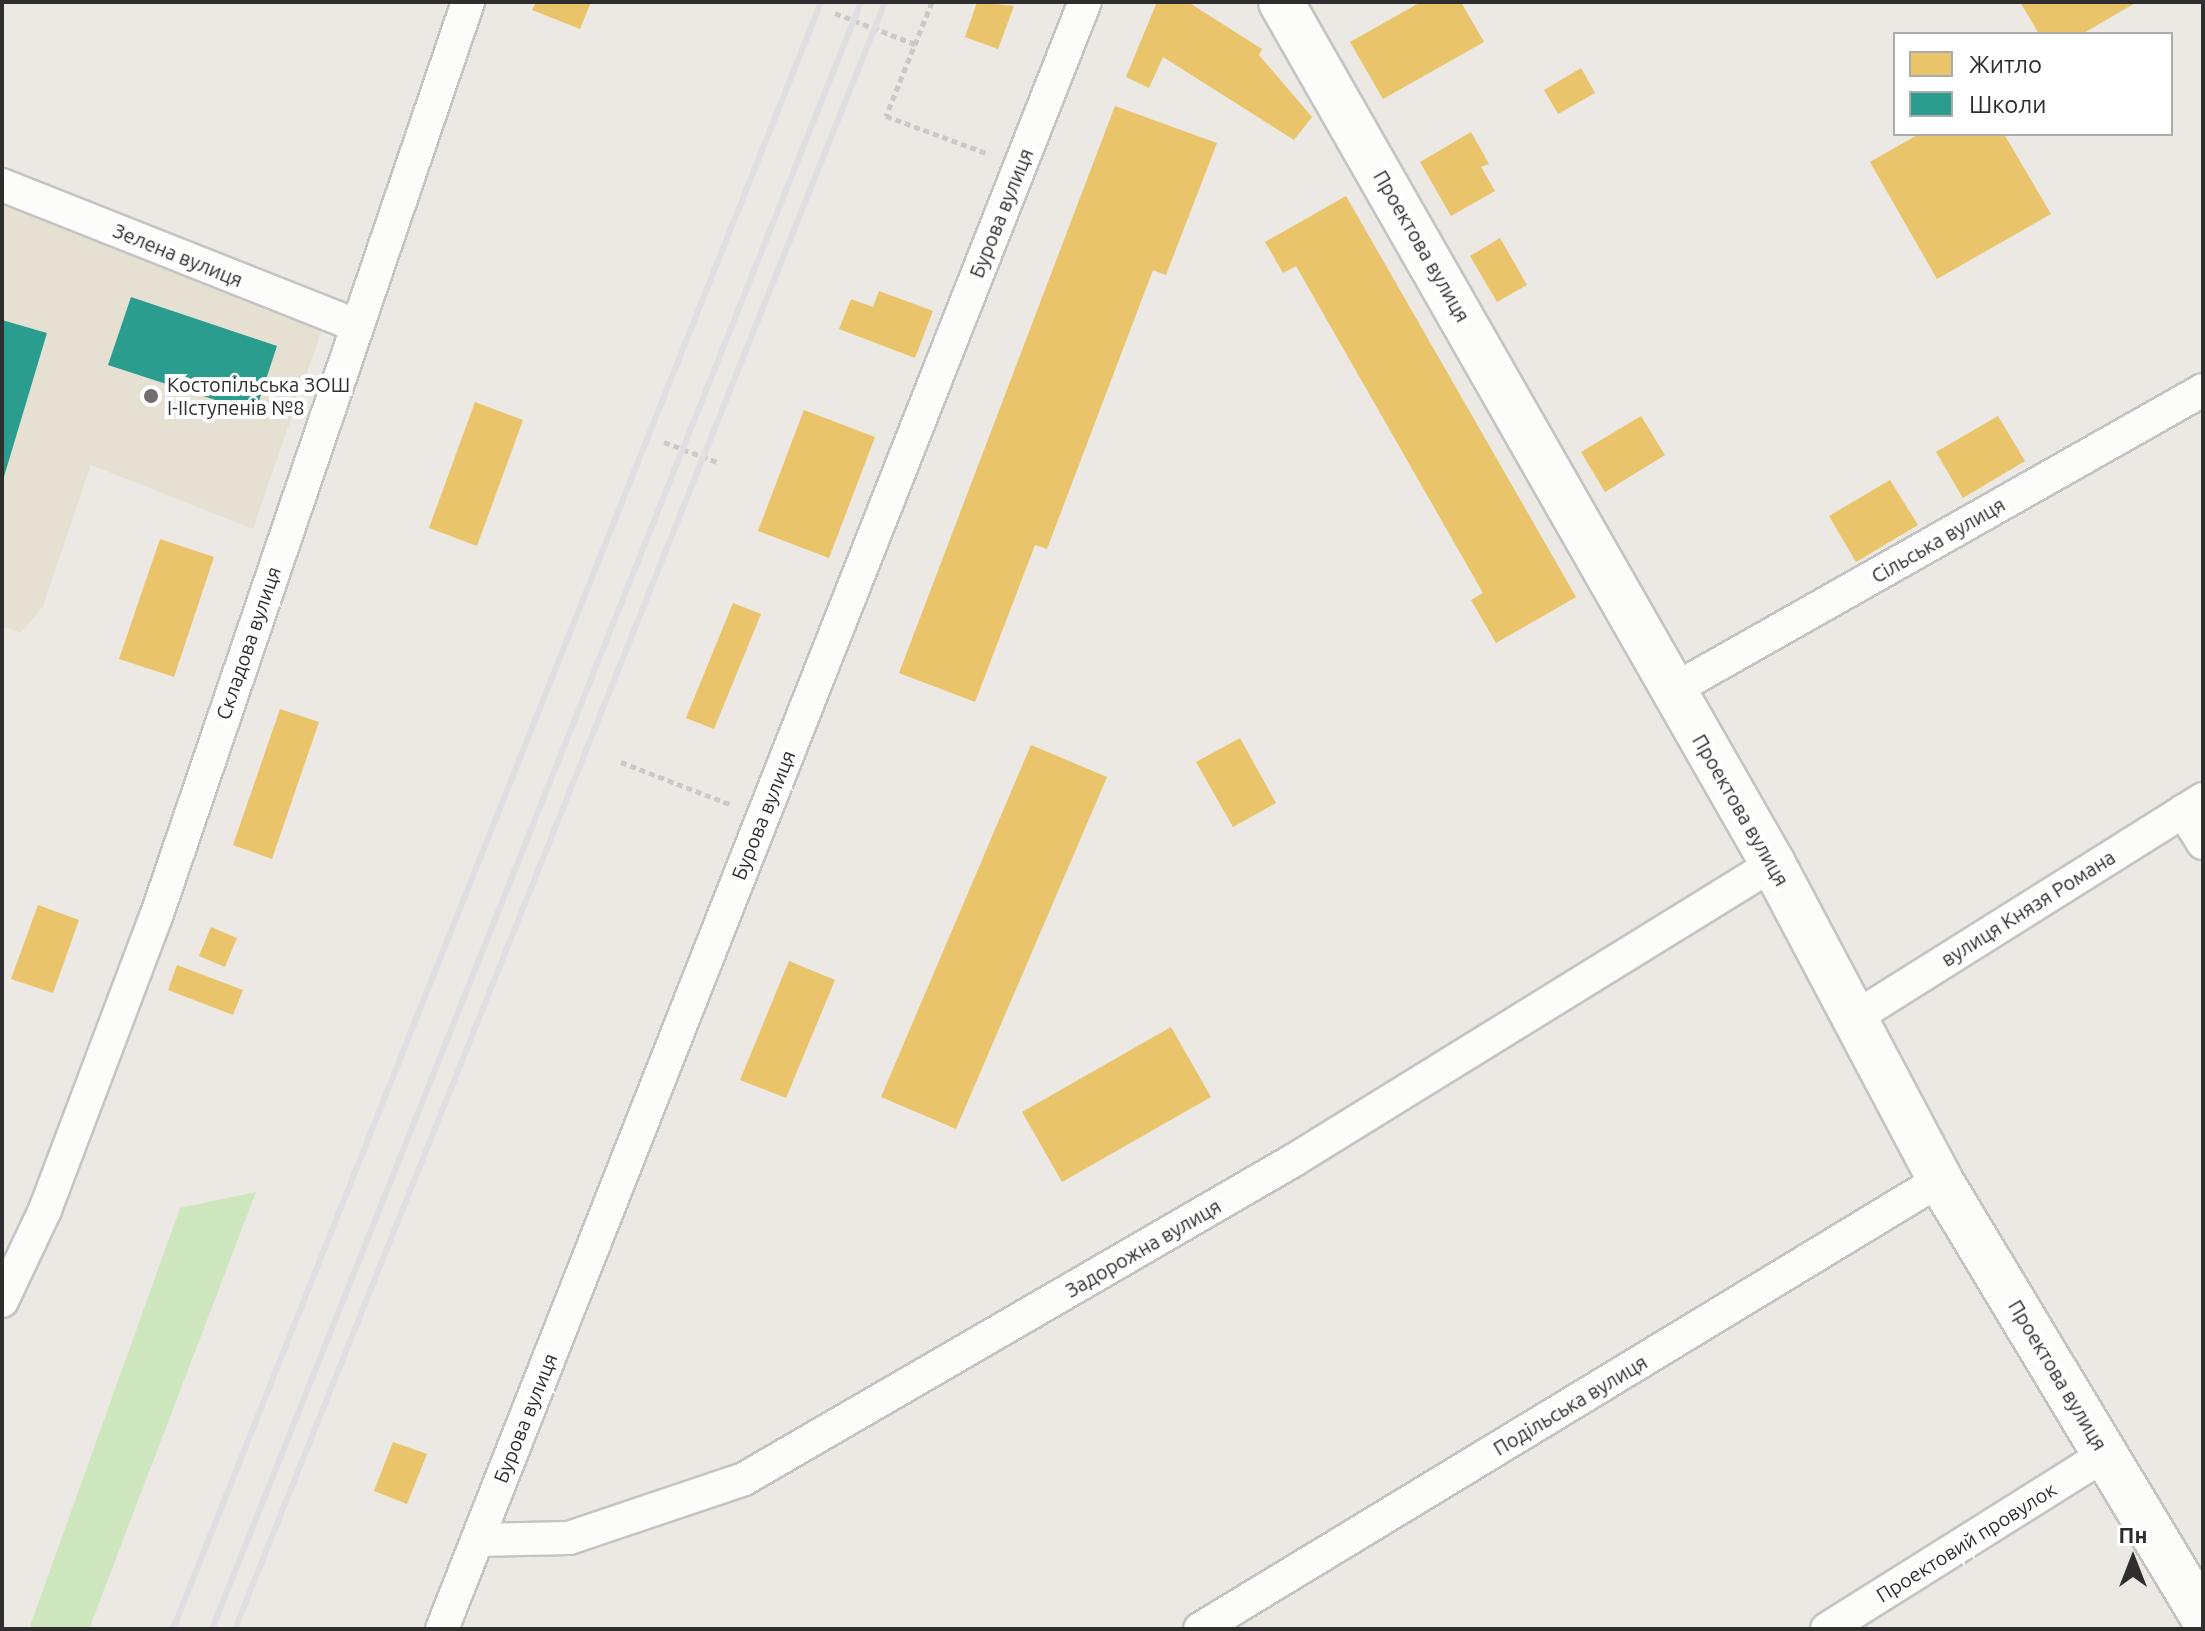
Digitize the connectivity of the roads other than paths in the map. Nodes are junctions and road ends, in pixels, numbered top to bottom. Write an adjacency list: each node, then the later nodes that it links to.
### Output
1 (468, 2): 5 (street, Складова вулиця)
2 (1085, 2): 15 (street, Бурова вулиця)
3 (1281, 2): 7 (main road, Проектова вулиця)
4 (2, 185): 5 (street, Зелена вулиця)
5 (355, 325): 13 (street, Складова вулиця)
6 (2203, 390): 7 (street, Сільська вулиця)
7 (1673, 690): 10 (main road, Проектова вулиця)
8 (2193, 805): 9 (street); 11 (street, вулиця Князя Романа)
9 (2203, 843)
10 (1773, 864): 11 (main road, Проектова вулиця); 15 (street, Задорожна вулиця)
11 (1854, 1018): 12 (main road, Проектова вулиця)
12 (1940, 1180): 14 (main road, Проектова вулиця); 18 (street, Подільська вулиця)
13 (6, 1283)
14 (2106, 1454): 16 (main road, Проектова вулиця); 19 (street, Проектовий провулок)
15 (477, 1540): 17 (street, Бурова вулиця)
16 (2203, 1617)
17 (442, 1629)
18 (1200, 1629)
19 (1827, 1629)

